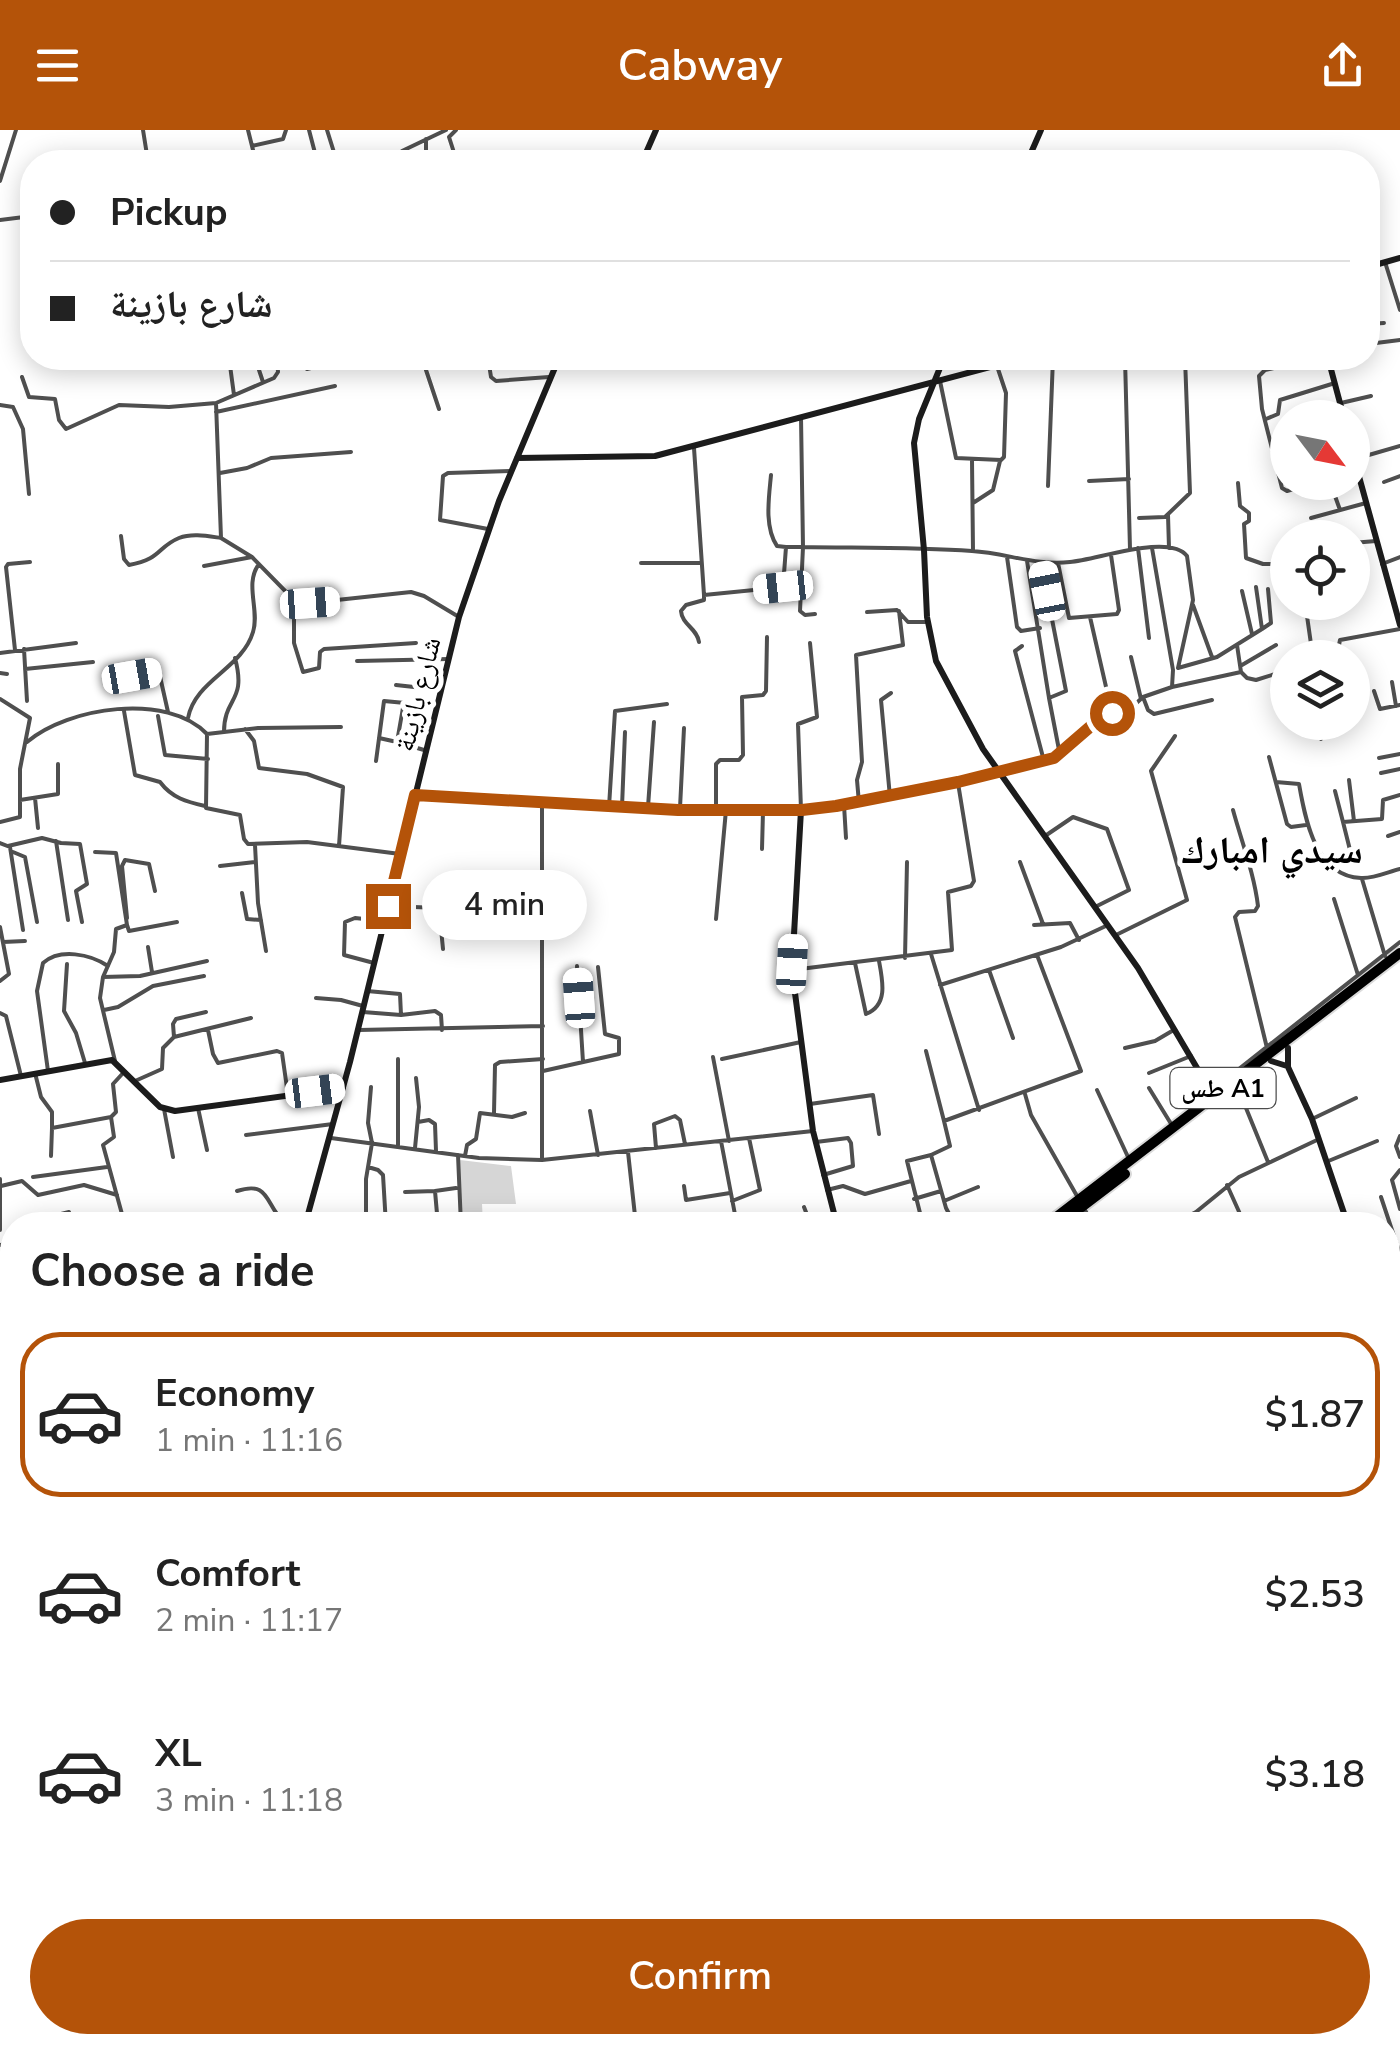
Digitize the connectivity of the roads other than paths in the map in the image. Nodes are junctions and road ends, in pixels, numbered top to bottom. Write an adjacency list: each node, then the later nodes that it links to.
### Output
1 (16, 130): 10 (street)
2 (248, 130): 6 (street)
3 (286, 130): 6 (street)
4 (446, 130): 5 (street)
5 (426, 139): 8 (street); 9 (street)
6 (252, 146): 7 (street)
7 (253, 150)
8 (406, 150)
9 (426, 150)
10 (2, 166): 11 (street)
11 (0, 180)
12 (1400, 258): 13 (street)
13 (1385, 262): 14 (street); 15 (street)
14 (1380, 263)
15 (1397, 287): 16 (street)
16 (1400, 310)
17 (1380, 322): 18 (street)
18 (1384, 322)
19 (231, 370): 39 (street)
20 (259, 370): 35 (street)
21 (276, 370): 35 (street)
22 (426, 370): 45 (street)
23 (490, 370): 33 (street)
24 (553, 370): 33 (street, شارع بازينة)
25 (940, 370): 36 (street)
26 (979, 370): 36 (street)
27 (999, 370): 56 (street)
28 (1053, 370): 65 (street)
29 (1125, 370): 61 (street)
30 (1185, 370): 72 (street)
31 (1268, 370): 48 (street)
32 (1332, 370): 37 (street)
33 (551, 376): 54 (street, شارع بازينة)
34 (22, 377): 43 (street)
35 (263, 382): 39 (street)
36 (937, 382): 47 (street); 55 (street); 86 (street)
37 (1335, 382): 41 (street); 48 (street)
38 (334, 386): 46 (street)
39 (234, 395): 43 (street)
40 (1371, 396): 42 (street)
41 (1340, 400)
42 (1354, 400)
43 (216, 403): 46 (street)
44 (0, 405): 66 (street)
45 (440, 410)
46 (216, 412): 58 (street)
47 (801, 417): 50 (street); 81 (street)
48 (1264, 420): 49 (street)
49 (1270, 442)
50 (694, 446): 54 (street); 95 (street)
51 (1400, 446): 53 (street)
52 (351, 452): 58 (street)
53 (1370, 452)
54 (517, 458): 57 (street, شارع بازينة)
55 (972, 459): 56 (street); 69 (street)
56 (1000, 460): 69 (street)
57 (511, 471): 75 (street, شارع بازينة); 75 (street)
58 (220, 473): 77 (street)
59 (771, 475): 80 (street)
60 (1400, 476): 63 (street)
61 (1129, 479): 62 (street); 85 (street)
62 (1089, 481)
63 (1384, 482)
64 (1238, 483): 99 (street)
65 (1048, 486)
66 (30, 494)
67 (1336, 500): 71 (street)
68 (1365, 500): 70 (street)
69 (972, 503): 87 (street)
70 (1366, 503): 71 (street); 78 (street)
71 (1340, 510): 74 (street)
72 (1168, 515): 73 (street); 84 (street)
73 (1139, 518)
74 (1311, 518)
75 (488, 529): 112 (street, شارع بازينة)
76 (121, 536): 77 (street)
77 (221, 538): 90 (street)
78 (1376, 541): 79 (street); 100 (street)
79 (1370, 542)
80 (786, 547): 81 (street); 106 (street)
81 (803, 547): 86 (street); 111 (street)
82 (1138, 548): 83 (street); 85 (street); 121 (street)
83 (1152, 548): 84 (street); 140 (street)
84 (1169, 548): 108 (street)
85 (1130, 549): 88 (street)
86 (924, 550): 87 (street); 115 (street)
87 (973, 551): 89 (street)
88 (1111, 555): 96 (street); 113 (street)
89 (1006, 556): 92 (street); 117 (street)
90 (252, 557): 97 (street); 101 (street)
91 (1400, 557): 100 (street)
92 (1028, 561): 98 (street); 117 (street)
93 (30, 562): 130 (street)
94 (641, 563): 95 (street)
95 (702, 563): 106 (street)
96 (1058, 563): 98 (street); 113 (street)
97 (259, 564): 107 (street); 133 (street)
98 (1041, 564): 150 (street)
99 (1270, 564)
100 (1382, 564): 105 (street)
101 (204, 566)
102 (1256, 587): 118 (street)
103 (1268, 589): 118 (street)
104 (1242, 591): 119 (street)
105 (1396, 592): 116 (street)
106 (704, 595): 122 (street)
107 (294, 600): 112 (street); 125 (street)
108 (1193, 606): 134 (street); 140 (street)
109 (899, 611): 110 (street); 115 (street); 199 (street)
110 (868, 612)
111 (816, 614)
112 (459, 617): 135 (street, شارع بازينة)
113 (1090, 617): 161 (street)
114 (1308, 620): 116 (street)
115 (927, 622): 187 (street)
116 (1400, 627)
117 (1040, 628): 150 (street)
118 (1262, 630): 119 (street)
119 (1252, 634): 126 (street)
120 (767, 637): 206 (street)
121 (1149, 638)
122 (699, 642)
123 (810, 643): 209 (street)
124 (76, 644): 128 (street)
125 (416, 644)
126 (1236, 645): 134 (street); 138 (street)
127 (1022, 646): 183 (street)
128 (24, 649): 130 (street); 139 (street)
129 (1270, 649): 138 (street)
130 (15, 650): 131 (street)
131 (0, 653)
132 (1131, 657): 151 (street)
133 (235, 658): 163 (street); 169 (street)
134 (1213, 658): 140 (street)
135 (449, 659): 136 (street); 147 (street, شارع بازينة)
136 (357, 660)
137 (93, 662): 139 (street)
138 (1242, 665): 141 (street)
139 (25, 669): 154 (street)
140 (1176, 669): 146 (street)
141 (1242, 672): 142 (street); 146 (street)
142 (1270, 676)
143 (108, 680): 160 (street)
144 (1392, 682): 157 (street)
145 (396, 685): 147 (street)
146 (1172, 686): 151 (street)
147 (441, 690): 158 (street, شارع بازينة)
148 (1374, 691): 157 (street)
149 (891, 693): 195 (street)
150 (1049, 698): 179 (street)
151 (1142, 698): 153 (street); 161 (street)
152 (0, 699): 175 (street)
153 (1212, 700)
154 (27, 702)
155 (404, 702): 158 (street); 174 (street); 176 (street)
156 (666, 704): 202 (street)
157 (1398, 705)
158 (437, 706): 177 (street, شارع بازينة)
159 (123, 710): 160 (street); 175 (street); 201 (street)
160 (168, 712): 163 (street)
161 (1112, 713): 165 (street)
162 (158, 716): 182 (street)
163 (188, 718): 171 (street)
164 (654, 722): 204 (street)
165 (1093, 725): 172 (street); 179 (street)
166 (340, 726): 168 (street)
167 (684, 728): 205 (street)
168 (245, 729): 169 (street); 223 (street)
169 (224, 732): 171 (street)
170 (624, 732): 203 (street)
171 (207, 734): 182 (street)
172 (1102, 734)
173 (1175, 736): 256 (street)
174 (378, 738): 176 (street); 184 (street)
175 (27, 742): 197 (street)
176 (397, 742): 177 (street)
177 (424, 750): 193 (street, شارع بازينة)
178 (1400, 754): 181 (street)
179 (1060, 755): 183 (street)
180 (1270, 757): 191 (street)
181 (1380, 758)
182 (208, 759): 201 (street)
183 (1044, 760): 187 (street)
184 (376, 761)
185 (58, 764): 196 (street)
186 (1400, 769): 188 (street)
187 (998, 770): 190 (street); 217 (street)
188 (1381, 774)
189 (1349, 780): 211 (street)
190 (958, 782): 195 (street); 265 (street)
191 (1276, 782): 214 (street); 214 (street)
192 (1335, 791): 213 (street)
193 (415, 795): 198 (street); 227 (street, شارع بازينة)
194 (1400, 795): 211 (street)
195 (890, 797): 199 (street)
196 (35, 798): 197 (street); 215 (street)
197 (20, 800): 212 (street)
198 (542, 803): 202 (street); 238 (street)
199 (859, 803): 200 (street)
200 (844, 805): 209 (street); 219 (street)
201 (205, 806): 222 (street)
202 (609, 807): 203 (street)
203 (622, 808): 204 (street)
204 (648, 809): 205 (street)
205 (680, 810): 206 (street)
206 (716, 810): 207 (street)
207 (726, 810): 208 (street); 243 (street)
208 (764, 810): 209 (street); 225 (street)
209 (802, 810): 278 (street)
210 (1232, 810): 303 (street)
211 (1354, 821): 213 (street)
212 (0, 822)
213 (1343, 822): 231 (street)
214 (1306, 825): 234 (street)
215 (38, 828)
216 (1400, 832): 218 (street)
217 (1046, 836): 240 (street); 240 (street)
218 (1388, 836)
219 (846, 838)
220 (56, 842): 224 (street); 244 (street); 248 (street)
221 (0, 843): 224 (street)
222 (255, 845): 223 (street); 228 (street)
223 (339, 846): 227 (street)
224 (10, 848): 247 (street); 255 (street)
225 (762, 849)
226 (95, 852): 242 (street)
227 (401, 854): 239 (street, شارع بازينة)
228 (255, 862): 232 (street); 245 (street)
229 (906, 862): 267 (street)
230 (1020, 862): 250 (street)
231 (1353, 862)
232 (220, 866)
233 (1400, 869): 234 (street)
234 (1362, 878): 268 (street)
235 (154, 891): 242 (street)
236 (242, 892): 245 (street)
237 (1334, 899): 282 (street)
238 (542, 903): 241 (street); 294 (street)
239 (388, 906): 241 (street); 246 (street, شارع بازينة)
240 (1094, 907): 252 (street)
241 (439, 908): 262 (street)
242 (126, 918): 253 (street)
243 (716, 919)
244 (68, 920)
245 (261, 920): 263 (street)
246 (385, 921): 272 (street, شارع بازينة); 272 (street)
247 (37, 922)
248 (82, 922)
249 (177, 922): 253 (street)
250 (1044, 924): 251 (street); 257 (street)
251 (1034, 925)
252 (1108, 925): 256 (street); 257 (street)
253 (127, 926): 275 (street)
254 (0, 928): 259 (street)
255 (23, 930)
256 (1116, 935): 295 (street)
257 (1079, 940): 266 (street)
258 (25, 941): 259 (street)
259 (4, 942): 284 (street)
260 (1400, 942): 268 (street)
261 (148, 948): 280 (street)
262 (443, 949)
263 (266, 951)
264 (1400, 953): 268 (highway, طس A1)
265 (932, 954): 267 (street); 285 (street)
266 (1037, 954): 279 (street); 330 (street)
267 (904, 958): 270 (street)
268 (1386, 959): 282 (street); 332 (highway, طس A1)
269 (207, 961): 280 (street)
270 (879, 961): 273 (street); 273 (street)
271 (1400, 962): 304 (highway, طس A1)
272 (374, 963): 286 (street, شارع بازينة)
273 (855, 963): 278 (street)
274 (67, 964): 314 (street)
275 (108, 966): 283 (street); 316 (street)
276 (577, 966): 313 (street)
277 (598, 966): 313 (street)
278 (792, 970): 301 (street)
279 (989, 970): 285 (street); 300 (street)
280 (152, 974): 283 (street)
281 (204, 976): 289 (street)
282 (1358, 976): 303 (street)
283 (103, 977): 289 (street)
284 (0, 981)
285 (940, 985): 337 (street)
286 (368, 991): 288 (street, شارع بازينة); 292 (street)
287 (316, 998): 288 (street)
288 (363, 1009): 292 (street); 297 (street, شارع بازينة)
289 (104, 1010): 311 (street)
290 (206, 1012): 299 (street)
291 (0, 1013): 321 (street)
292 (401, 1014): 298 (street)
293 (251, 1018): 296 (street)
294 (544, 1026): 298 (street); 309 (street)
295 (1176, 1029): 302 (street); 306 (street)
296 (208, 1030): 299 (street); 331 (street)
297 (358, 1030): 298 (street); 326 (street, شارع بازينة)
298 (442, 1030)
299 (174, 1037): 324 (street)
300 (1013, 1038)
301 (801, 1042): 310 (street); 334 (street)
302 (1124, 1048)
303 (1267, 1048): 332 (street)
304 (1288, 1048): 312 (highway, طس A1); 315 (street)
305 (926, 1051): 343 (street)
306 (1191, 1056): 320 (street); 332 (street)
307 (713, 1057): 355 (street)
308 (398, 1059): 361 (street)
309 (543, 1059): 318 (street); 339 (street)
310 (722, 1060)
311 (115, 1061): 314 (street); 317 (street)
312 (1271, 1061): 315 (street); 325 (highway, طس A1)
313 (584, 1062): 318 (street)
314 (85, 1063): 316 (street)
315 (1288, 1067): 342 (street)
316 (48, 1071): 319 (street)
317 (125, 1071): 324 (street); 341 (street)
318 (543, 1071): 373 (street)
319 (35, 1073): 321 (street); 347 (street)
320 (1149, 1073)
321 (21, 1076): 323 (street)
322 (416, 1078): 344 (street)
323 (0, 1080)
324 (135, 1082): 336 (street)
325 (1236, 1086): 332 (highway, طس A1); 375 (street)
326 (342, 1088): 331 (street); 345 (street, شارع بازينة)
327 (371, 1088): 359 (street)
328 (1149, 1088): 346 (street)
329 (1098, 1090): 374 (street)
330 (1024, 1092): 337 (street); 399 (street)
331 (288, 1095): 335 (street)
332 (1210, 1098): 346 (highway, طس A1); 399 (highway, طس A1)
333 (1356, 1098): 342 (street)
334 (810, 1104): 348 (street); 349 (street)
335 (198, 1108): 336 (street); 364 (street)
336 (164, 1109): 371 (street)
337 (979, 1110): 343 (street)
338 (590, 1111): 370 (street)
339 (494, 1113): 340 (street); 367 (street)
340 (524, 1113)
341 (112, 1118): 347 (street); 377 (street)
342 (1312, 1119): 354 (street)
343 (944, 1121): 368 (street)
344 (418, 1122): 362 (street); 365 (street)
345 (333, 1124): 350 (street); 352 (street, شارع بازينة)
346 (1172, 1127): 374 (highway, طس A1)
347 (52, 1128): 369 (street)
348 (814, 1131): 353 (street); 358 (street)
349 (879, 1134)
350 (246, 1135)
351 (1400, 1136): 372 (street)
352 (329, 1138): 359 (street); 405 (street, شارع بازينة)
353 (749, 1138): 355 (street); 397 (street)
354 (1319, 1139): 375 (street); 376 (street)
355 (728, 1140): 356 (street)
356 (720, 1141): 360 (street); 393 (street)
357 (1376, 1141): 376 (street)
358 (816, 1142): 380 (street); 380 (street)
359 (372, 1143): 361 (street); 378 (street)
360 (685, 1144): 363 (street); 363 (street)
361 (398, 1146): 362 (street)
362 (415, 1148): 365 (street)
363 (656, 1148): 366 (street)
364 (207, 1150)
365 (436, 1151): 367 (street)
366 (628, 1152): 370 (street); 410 (street)
367 (461, 1155): 373 (street); 387 (street)
368 (931, 1155): 382 (street); 392 (street)
369 (51, 1156)
370 (598, 1156): 373 (street)
371 (173, 1157)
372 (1400, 1157)
373 (542, 1160)
374 (1130, 1161): 399 (highway, طس A1)
375 (1268, 1162): 384 (street)
376 (1326, 1162): 421 (street)
377 (108, 1167): 381 (street); 394 (street)
378 (368, 1168): 406 (street); 407 (street)
379 (1400, 1170): 402 (street)
380 (823, 1174): 389 (street)
381 (33, 1177)
382 (911, 1181): 389 (street); 396 (street)
383 (0, 1183): 394 (street); 401 (street)
384 (1226, 1185): 419 (street); 420 (street)
385 (684, 1186): 393 (street)
386 (978, 1187): 398 (street)
387 (458, 1188): 390 (street); 409 (street)
388 (237, 1190): 404 (street)
389 (826, 1190): 413 (street)
390 (436, 1191): 391 (street); 408 (street)
391 (405, 1192)
392 (941, 1192): 396 (street); 398 (street)
393 (730, 1193): 397 (street)
394 (118, 1195): 403 (street)
395 (1381, 1197): 422 (street)
396 (914, 1199): 414 (street)
397 (732, 1201): 411 (street)
398 (944, 1201): 415 (street)
399 (1081, 1203): 416 (highway, طس A1); 417 (highway, طس A1); 418 (street)
400 (804, 1206): 412 (street)
401 (1, 1208)
402 (1400, 1209)
403 (121, 1212)
404 (275, 1212)
405 (308, 1212)
406 (366, 1212)
407 (385, 1212)
408 (437, 1212)
409 (461, 1212)
410 (635, 1212)
411 (734, 1212)
412 (806, 1212)
413 (833, 1212)
414 (918, 1212)
415 (949, 1212)
416 (1067, 1212)
417 (1072, 1212)
418 (1086, 1212)
419 (1196, 1212)
420 (1239, 1212)
421 (1344, 1212)
422 (1386, 1212)

